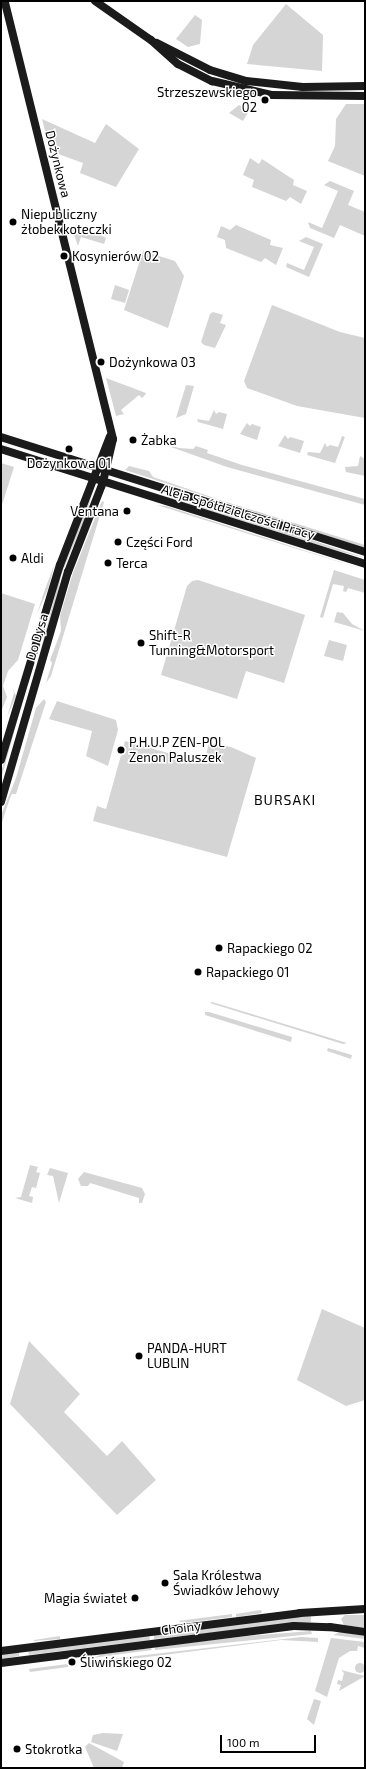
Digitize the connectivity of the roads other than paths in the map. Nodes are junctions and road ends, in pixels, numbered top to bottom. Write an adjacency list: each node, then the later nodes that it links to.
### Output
1 (5, 1): 6 (street, Dożynkowa)
2 (95, 1): 3 (street)
3 (151, 40): 4 (street); 5 (street)
4 (365, 86)
5 (365, 96)
6 (110, 426): 9 (street, Dożynkowa); 11 (street, Dożynkowa)
7 (1, 438): 10 (street, Aleja Spółdzielczości Pracy)
8 (1, 449): 12 (street, Aleja Spółdzielczości Pracy)
9 (106, 449): 10 (street); 11 (street, Dożynkowa)
10 (86, 464): 11 (street, Aleja Spółdzielczości Pracy)
11 (103, 469): 12 (street); 13 (street, Aleja Spółdzielczości Pracy)
12 (99, 480): 14 (street, Aleja Spółdzielczości Pracy); 15 (street, Do Dysa); 16 (street, Do Dysa)
13 (365, 552)
14 (365, 564)
15 (1, 760)
16 (1, 802)
17 (365, 1609): 19 (street, Choiny)
18 (365, 1632): 20 (street, Choiny)
19 (1, 1650)
20 (1, 1663)

